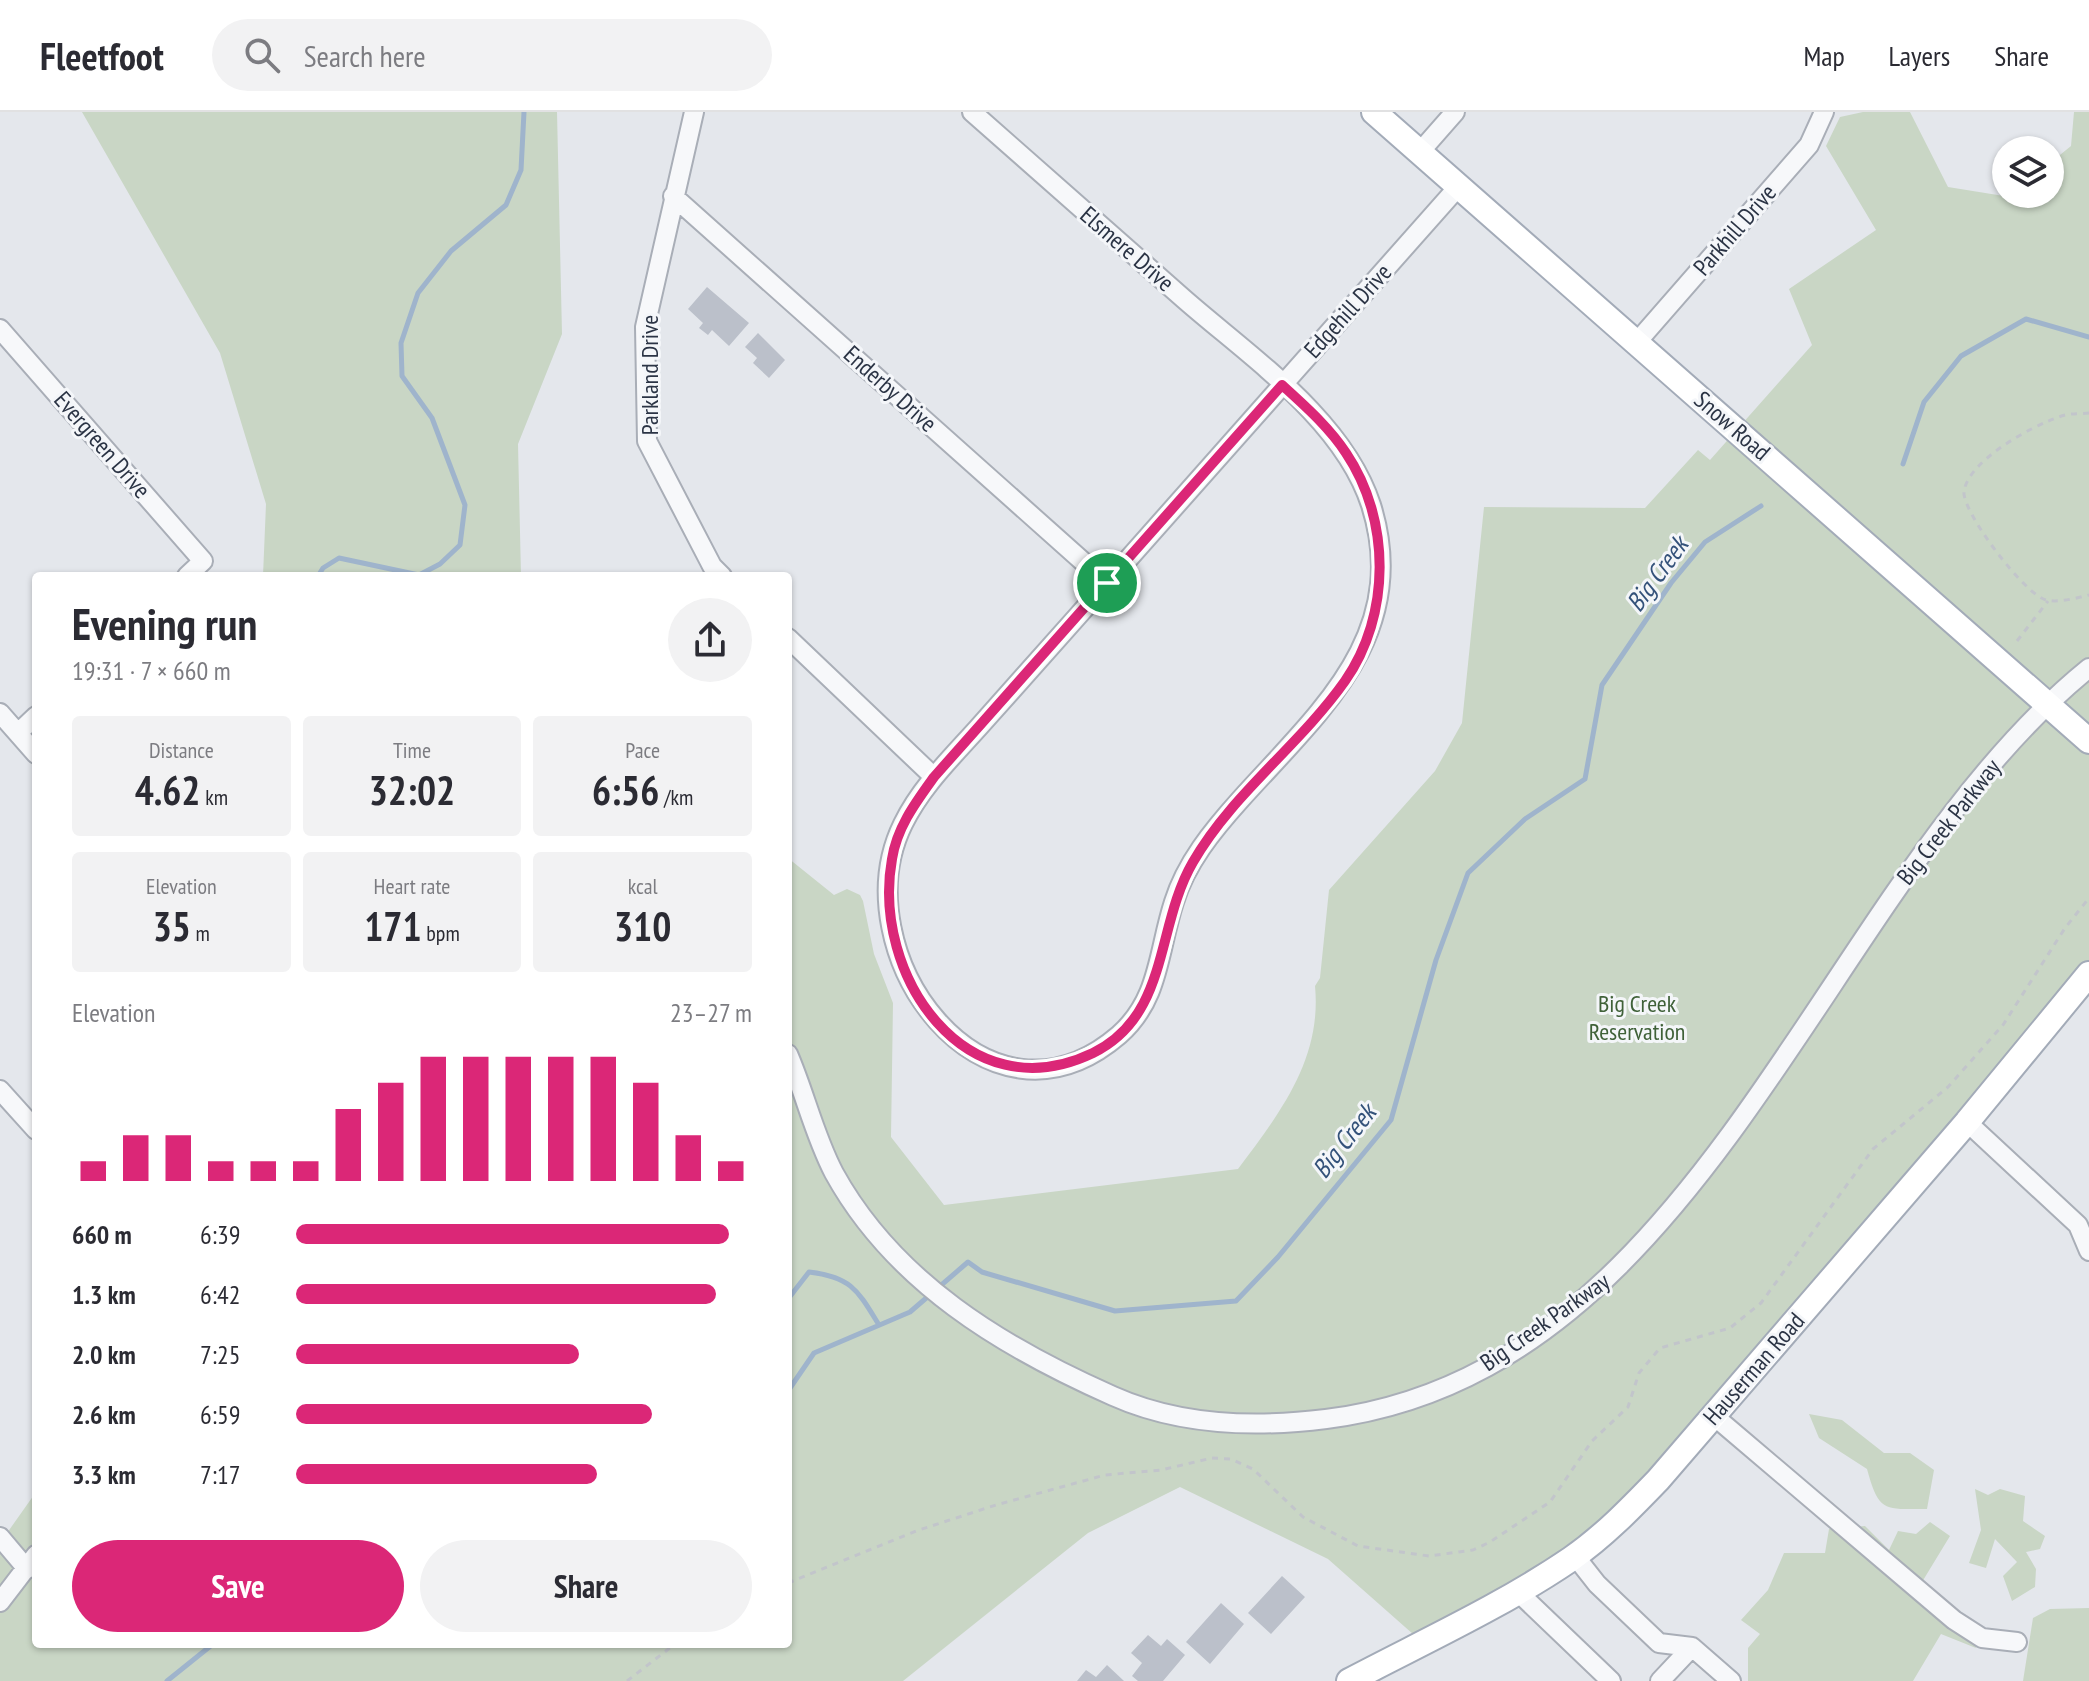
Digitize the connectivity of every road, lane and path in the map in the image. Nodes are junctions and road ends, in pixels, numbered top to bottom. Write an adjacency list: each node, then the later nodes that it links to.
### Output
1 (694, 112): 8 (street, Parkland Drive)
2 (972, 112): 11 (street, Elsmere Drive)
3 (1374, 112): 6 (main road, Snow Road)
4 (1455, 112): 6 (street)
5 (1824, 112): 10 (street, Parkhill Drive)
6 (1419, 153): 7 (main road, Snow Road)
7 (1458, 187): 10 (main road, Snow Road); 11 (street, Edgehill Drive)
8 (673, 196): 14 (street, Parkland Drive); 15 (street, Enderby Drive)
9 (0, 329): 13 (street, Evergreen Drive)
10 (1637, 342): 21 (main road, Snow Road)
11 (1282, 385): 15 (street, Edgehill Drive); 28 (street, Elsmere Drive)
12 (2089, 413): 17 (path)
13 (191, 572)
14 (718, 572)
15 (1107, 583): 27 (street, Edgehill Drive)
16 (2089, 595): 17 (path)
17 (2048, 601): 18 (path)
18 (2017, 641)
19 (792, 642): 27 (street)
20 (2089, 668): 21 (street, Big Creek Parkway)
21 (2047, 703): 25 (main road, Snow Road); 30 (street, Big Creek Parkway)
22 (0, 713): 24 (street)
23 (32, 720): 24 (street)
24 (18, 733): 26 (street)
25 (2089, 741)
26 (32, 749)
27 (934, 777): 28 (street, Edgehill Drive)
28 (889, 884)
29 (2089, 974): 32 (main road, Hauserman Road)
30 (792, 1064)
31 (0, 1090): 33 (street)
32 (1967, 1122): 34 (street); 36 (main road, Hauserman Road)
33 (32, 1126)
34 (2083, 1228): 35 (street)
35 (2089, 1251)
36 (1714, 1416): 38 (main road, Hauserman Road); 42 (street)
37 (0, 1537): 39 (street)
38 (1575, 1556): 40 (main road, Hauserman Road); 43 (street)
39 (32, 1562): 41 (street)
40 (1518, 1592): 46 (main road, Hauserman Road); 47 (street)
41 (0, 1602)
42 (2017, 1642)
43 (1692, 1647): 48 (street); 49 (street)
44 (670, 1648): 45 (path)
45 (627, 1681)
46 (1349, 1681)
47 (1611, 1681)
48 (1660, 1681)
49 (1731, 1681)

